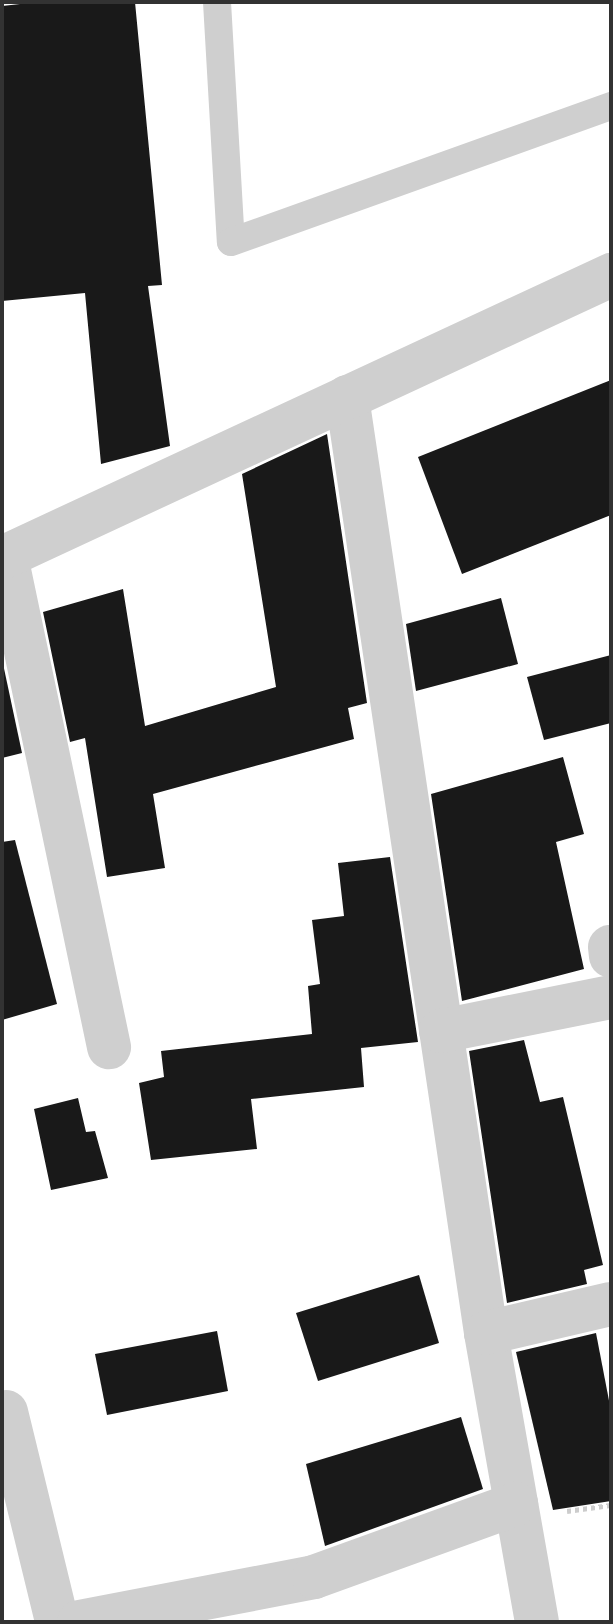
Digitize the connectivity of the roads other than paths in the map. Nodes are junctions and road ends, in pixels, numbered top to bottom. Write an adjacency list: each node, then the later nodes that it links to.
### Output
1 (217, 2): 2 (lane)
2 (611, 106)
3 (611, 275): 4 (street)
4 (347, 397): 5 (street); 7 (street)
5 (4, 557): 8 (street)
6 (611, 997): 7 (street)
7 (441, 1031): 10 (street)
8 (109, 1047)
9 (611, 1304): 10 (street)
10 (486, 1333): 12 (street)
11 (6, 1412): 13 (street)
12 (516, 1504): 14 (street); 15 (street)
13 (57, 1622)
14 (79, 1622)
15 (537, 1622)

